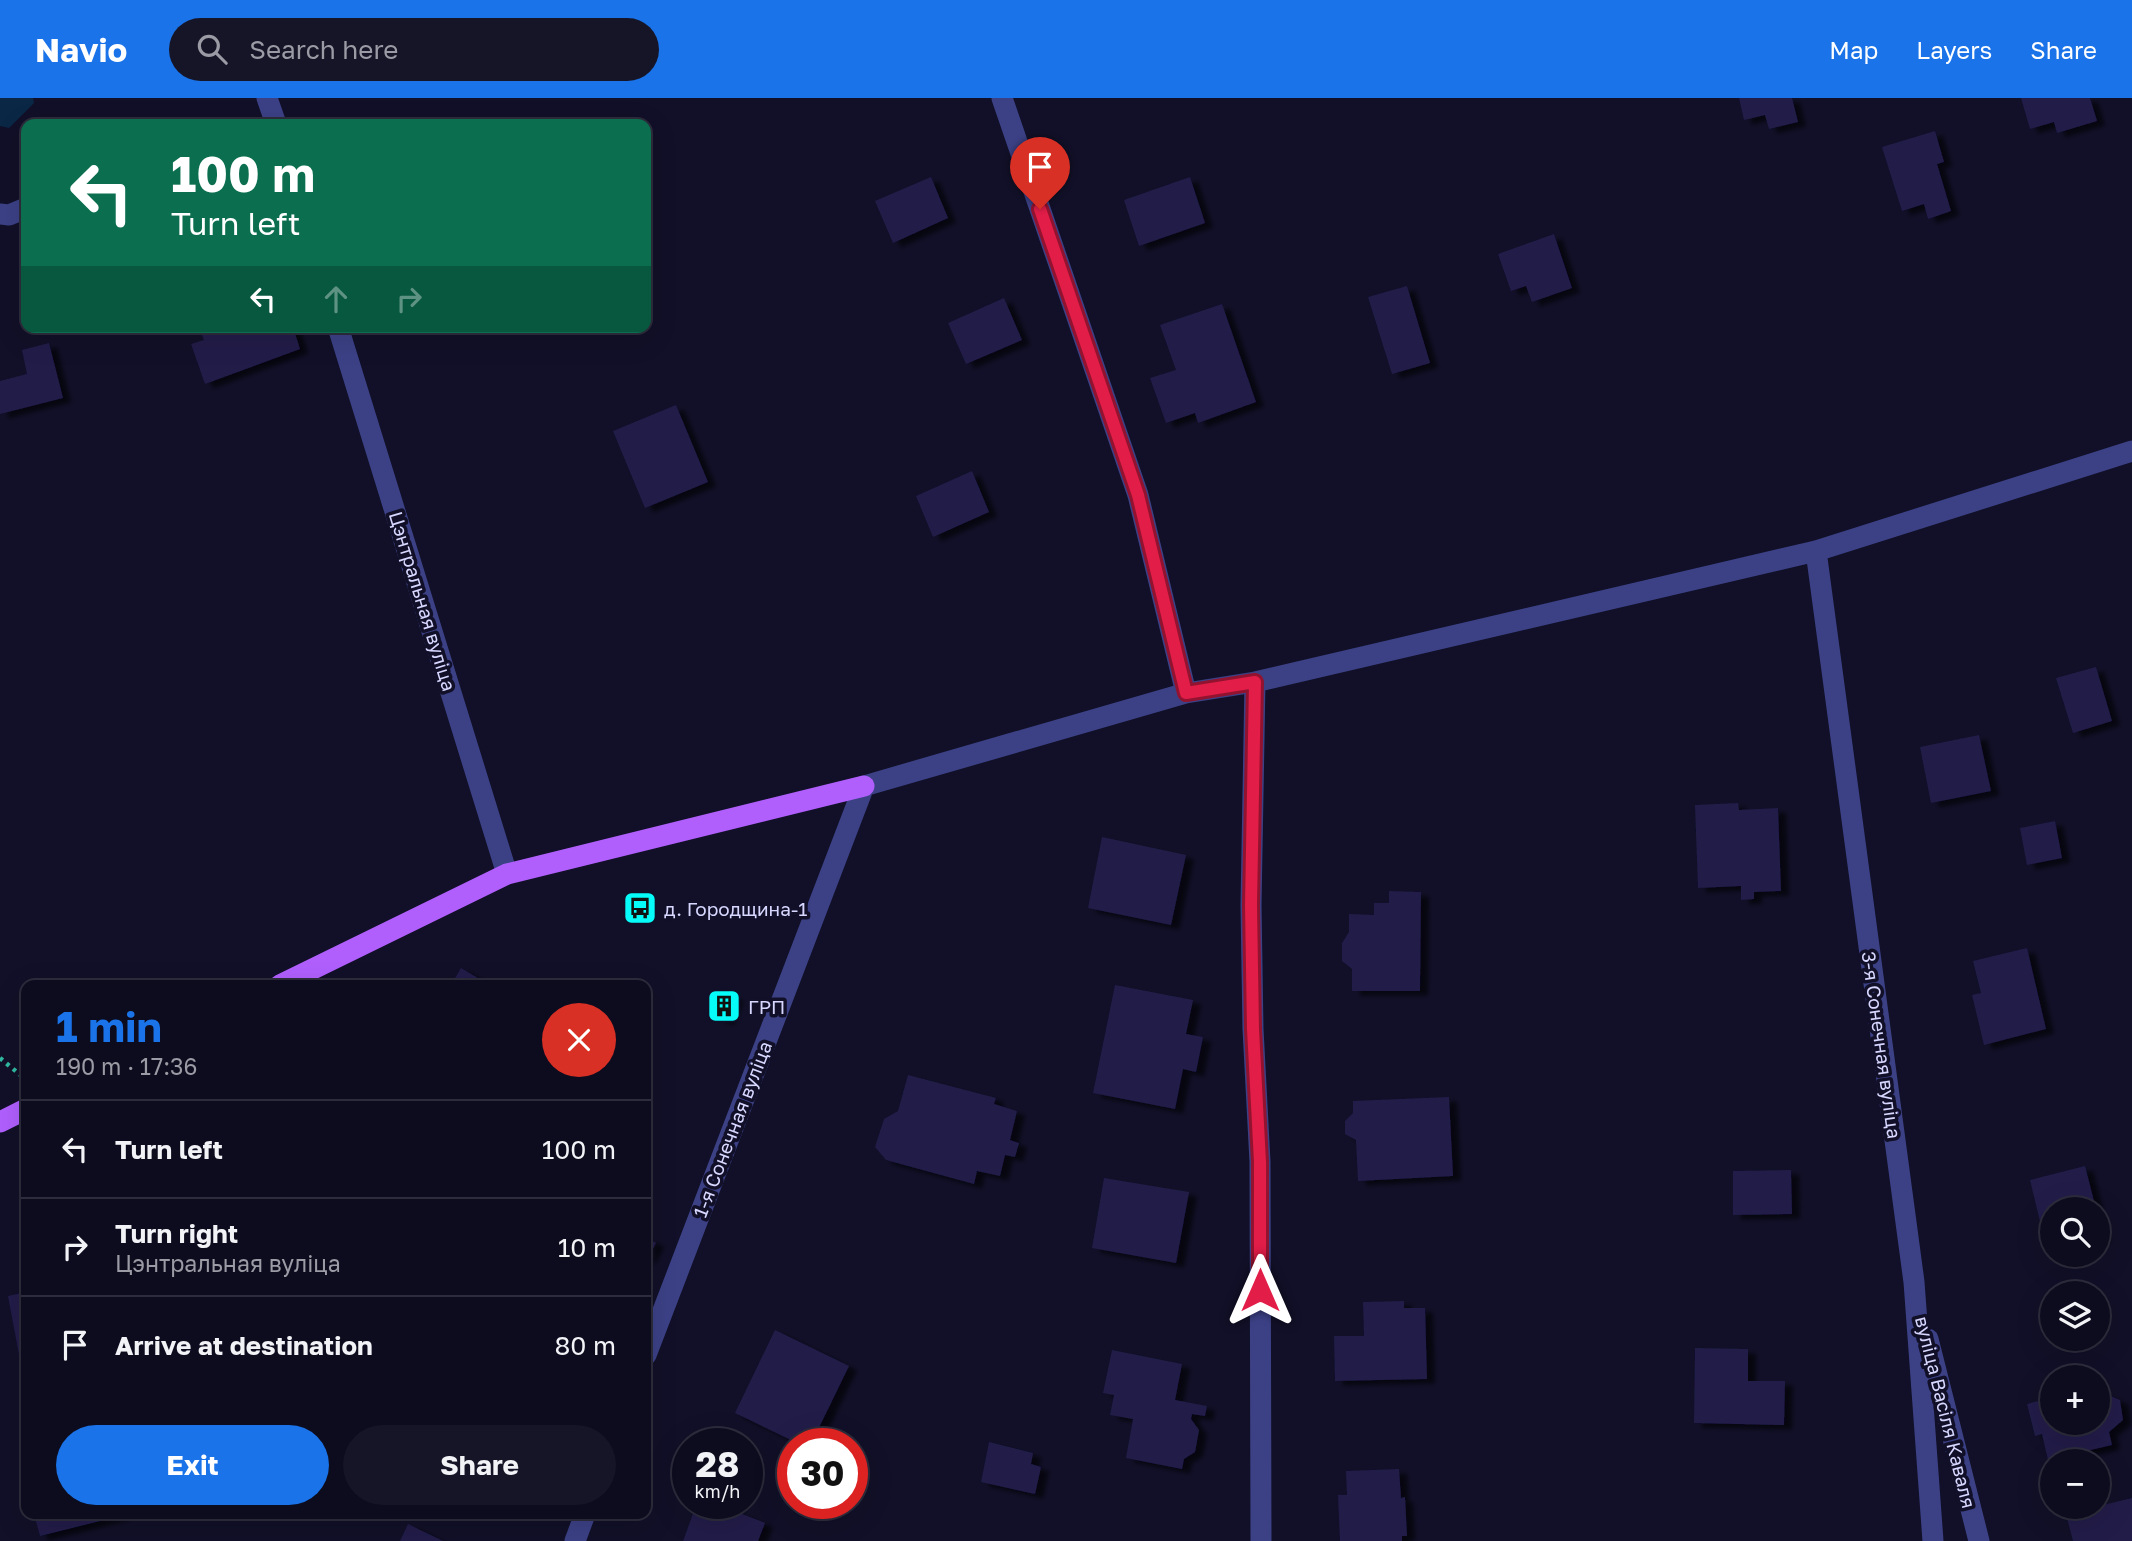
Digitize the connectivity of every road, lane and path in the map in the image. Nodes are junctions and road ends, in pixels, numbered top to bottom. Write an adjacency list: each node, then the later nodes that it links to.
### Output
1 (267, 98): 3 (street)
2 (1002, 98): 10 (street)
3 (274, 119)
4 (21, 210): 5 (street)
5 (0, 214)
6 (340, 333): 12 (street, Цэнтральная вуліца)
7 (2132, 451): 8 (street)
8 (1816, 551): 9 (street); 18 (street, 3-я Сонечная вуліца)
9 (1255, 682): 10 (street); 22 (street)
10 (1186, 693): 11 (street)
11 (864, 786): 12 (main road); 19 (street, 1-я Сонечная вуліца)
12 (507, 874): 13 (main road)
13 (290, 980)
14 (0, 1058): 15 (path)
15 (21, 1076)
16 (21, 1112): 17 (main road)
17 (0, 1122)
18 (1914, 1282): 23 (street, 3-я Сонечная вуліца); 24 (street, вуліца Васіля Каваля)
19 (651, 1342)
20 (583, 1519): 21 (street)
21 (575, 1541)
22 (1261, 1541)
23 (1933, 1541)
24 (1979, 1541)

